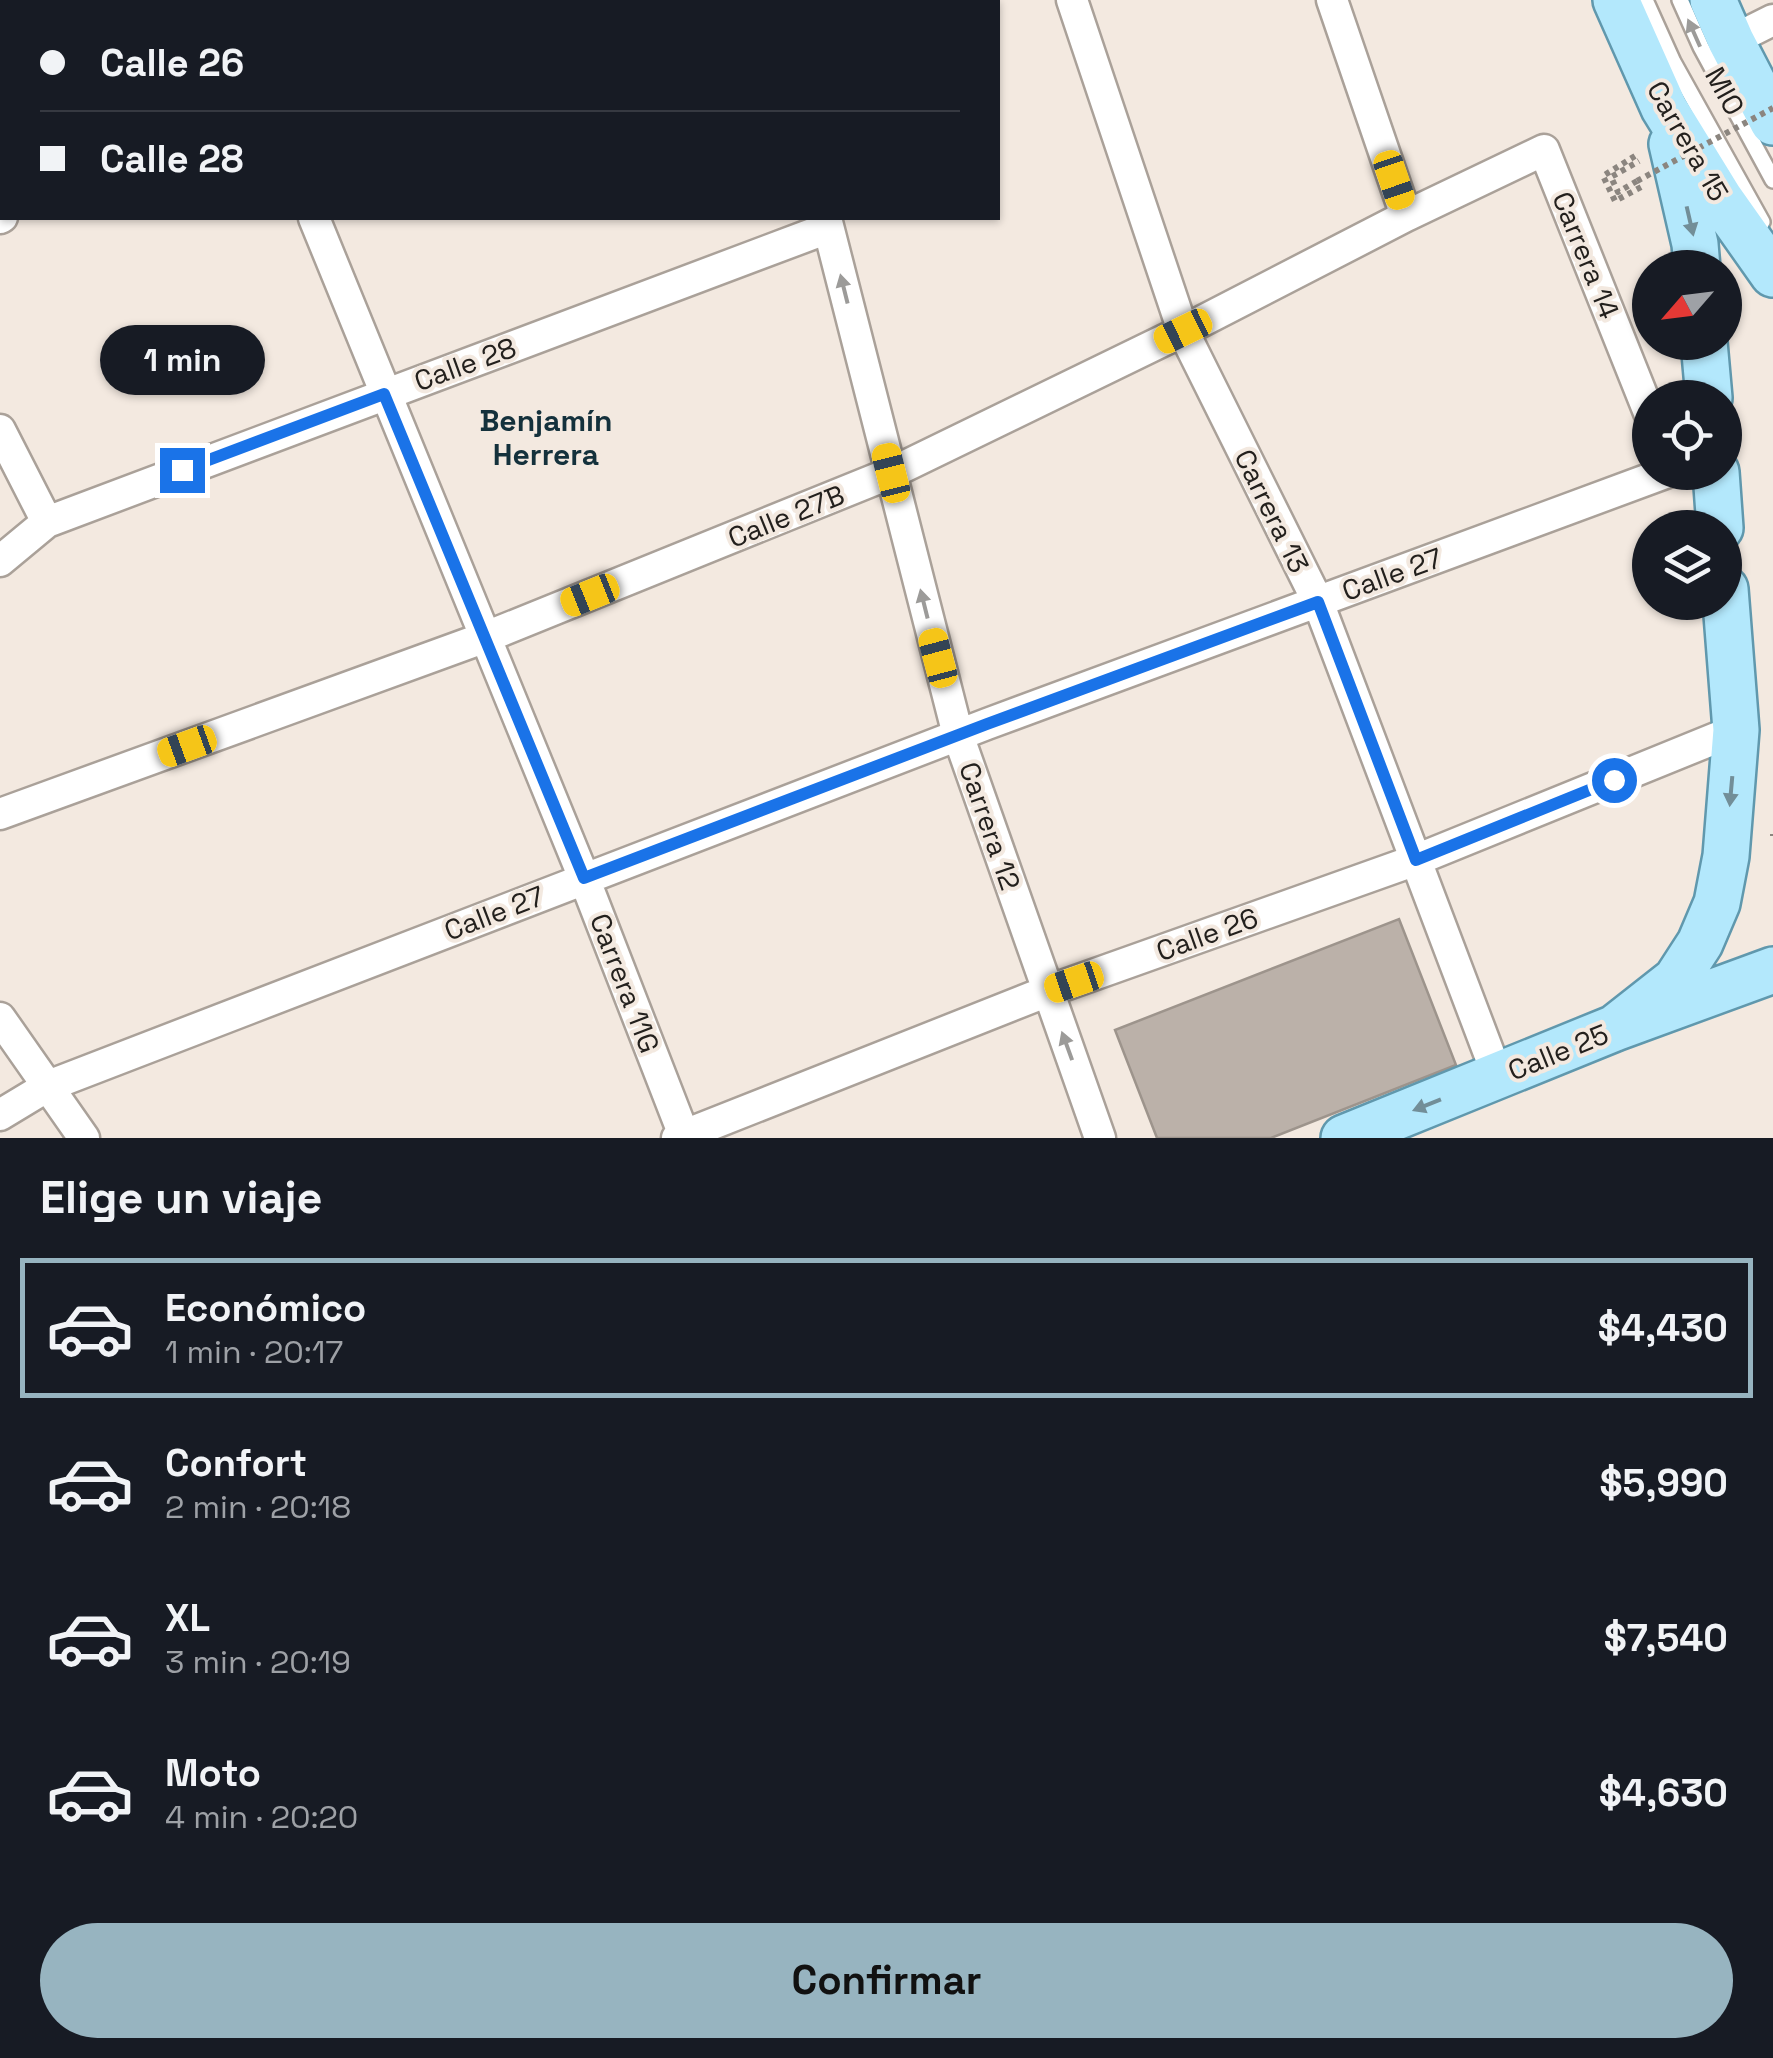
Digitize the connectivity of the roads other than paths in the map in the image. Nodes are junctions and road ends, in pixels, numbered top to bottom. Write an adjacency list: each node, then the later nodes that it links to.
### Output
1 (1072, 0): 19 (street, Carrera 13)
2 (1332, 0): 13 (street)
3 (1616, 0): 9 (main road, Carrera 15)
4 (1645, 0): 16 (lane, MIO)
5 (1680, 0): 12 (lane, MIO, one-way to 5)
6 (1713, 0): 8 (main road)
7 (1773, 20): 8 (street)
8 (1730, 42): 10 (main road)
9 (1664, 108): 17 (main road, one-way to 17); 18 (main road, Carrera 15)
10 (1773, 122)
11 (1544, 150): 13 (street, Calle 27B); 20 (street, Carrera 14)
12 (1773, 180)
13 (1406, 216): 19 (street, Calle 27B)
14 (315, 220): 21 (street, Carrera 11G)
15 (827, 223): 21 (street, Calle 28); 23 (street, Carrera 12, one-way to 15)
16 (1773, 239)
17 (1696, 250)
18 (1773, 274)
19 (1183, 331): 23 (street, Calle 27B); 27 (street, Carrera 13)
20 (1636, 380)
21 (384, 394): 25 (street, Calle 28); 29 (street, Carrera 11G)
22 (0, 430): 25 (street)
23 (891, 473): 29 (street, Calle 27B); 31 (street, Carrera 12, one-way to 23)
24 (1632, 485): 27 (street, Calle 27)
25 (47, 522): 26 (street, Calle 28)
26 (0, 561)
27 (1318, 602): 31 (street, Calle 27); 33 (street, Carrera 13)
28 (1727, 620): 30 (main road)
29 (486, 637): 32 (street, Calle 27B); 34 (street, Carrera 11G)
30 (1736, 730): 33 (street, Calle 26); 38 (main road, one-way to 38)
31 (958, 735): 34 (street, Calle 27); 36 (street, Carrera 12)
32 (0, 814)
33 (1416, 860): 36 (street, Calle 26); 39 (street, Carrera 13)
34 (584, 878): 40 (street, Calle 27); 42 (street, Carrera 11G)
35 (1773, 970): 38 (main road, Calle 25)
36 (1048, 991): 42 (street, Calle 26); 44 (street, Carrera 12, one-way to 36)
37 (0, 1018): 40 (street)
38 (1615, 1028): 39 (main road, Calle 25)
39 (1498, 1077): 45 (main road, Calle 25, one-way to 45)
40 (48, 1086): 41 (street, Calle 27); 43 (street)
41 (0, 1116)
42 (681, 1137)
43 (84, 1138)
44 (1100, 1138)
45 (1344, 1138)

